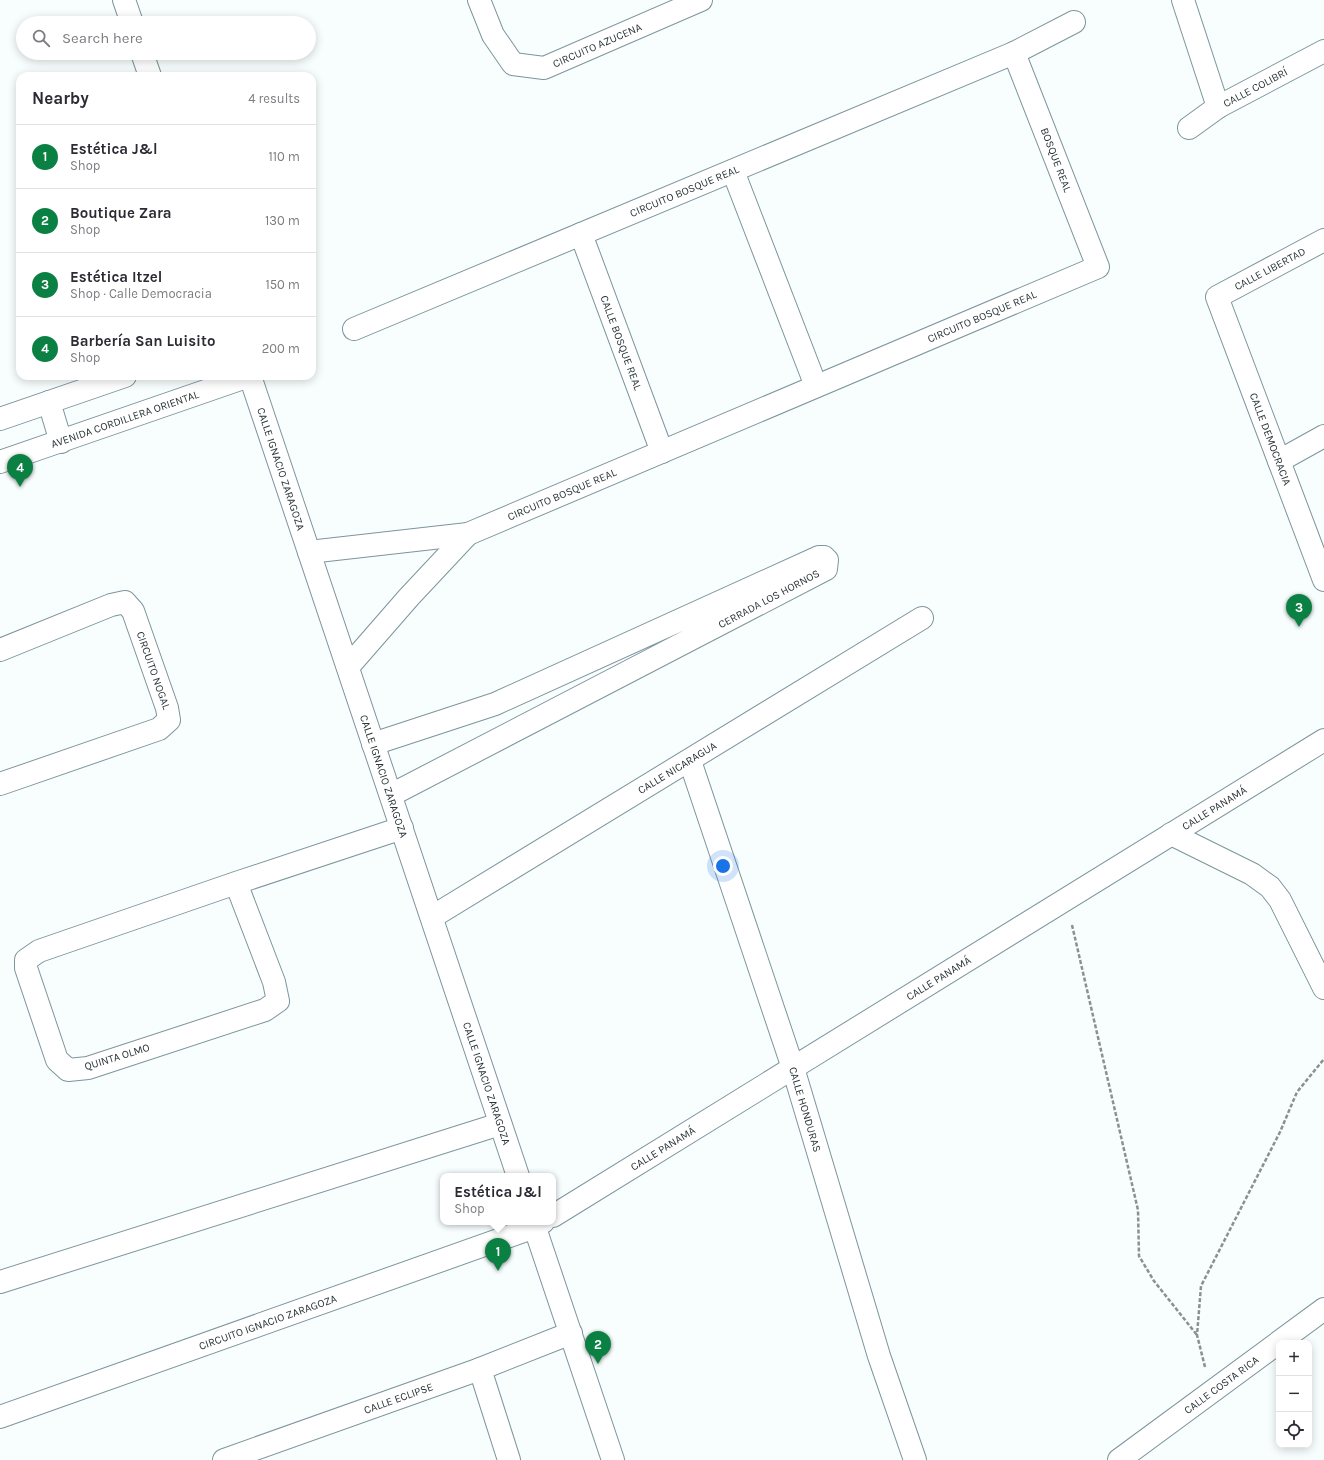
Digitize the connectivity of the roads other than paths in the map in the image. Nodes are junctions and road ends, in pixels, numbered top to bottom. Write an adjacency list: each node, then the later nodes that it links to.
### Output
1 (124, 0): 5 (street)
2 (479, 0): 3 (street, CIRCUITO AZUCENA)
3 (701, 0)
4 (1183, 0): 11 (street)
5 (130, 16)
6 (1074, 22): 8 (street, CIRCUITO BOSQUE REAL)
7 (1324, 51): 11 (street, CALLE COLIBRÍ)
8 (1014, 53): 13 (street, CIRCUITO BOSQUE REAL); 16 (street, BOSQUE REAL)
9 (144, 60): 10 (street)
10 (149, 72)
11 (1218, 107): 12 (street, CALLE COLIBRÍ)
12 (1189, 128)
13 (733, 171): 14 (street, CIRCUITO BOSQUE REAL); 22 (street)
14 (581, 234): 18 (street, CIRCUITO BOSQUE REAL); 27 (street, CALLE BOSQUE REAL)
15 (1324, 240): 17 (street, CALLE LIBERTAD)
16 (1098, 267): 22 (street, CIRCUITO BOSQUE REAL)
17 (1217, 297): 28 (street, CALLE DEMOCRACIA)
18 (354, 329)
19 (113, 380): 23 (street)
20 (239, 380): 26 (street, AVENIDA CORDILLERA ORIENTAL)
21 (251, 380): 31 (street, CALLE IGNACIO ZARAGOZA)
22 (816, 386): 27 (street, CIRCUITO BOSQUE REAL)
23 (49, 402): 24 (street); 26 (street)
24 (0, 419)
25 (1324, 436): 28 (street)
26 (61, 442): 29 (street, AVENIDA CORDILLERA ORIENTAL)
27 (662, 452): 30 (street, CIRCUITO BOSQUE REAL)
28 (1279, 461): 32 (street, CALLE DEMOCRACIA)
29 (0, 462)
30 (468, 534): 31 (street, CIRCUITO BOSQUE REAL); 35 (street, CIRCUITO BOSQUE REAL)
31 (309, 552): 35 (street, CALLE IGNACIO ZARAGOZA)
32 (1324, 580)
33 (922, 618): 40 (street, CALLE NICARAGUA)
34 (0, 650): 41 (street, CIRCUITO NOGAL)
35 (348, 667): 39 (street, CALLE IGNACIO ZARAGOZA)
36 (495, 704): 37 (street); 37 (street, CERRADA LOS HORNOS); 39 (street, CERRADA LOS HORNOS)
37 (508, 735): 42 (street, CERRADA LOS HORNOS)
38 (1324, 740): 44 (street, CALLE PANAMÁ)
39 (373, 744): 42 (street, CALLE IGNACIO ZARAGOZA)
40 (690, 761): 46 (street, CALLE NICARAGUA); 48 (street, CALLE HONDURAS)
41 (0, 784)
42 (390, 795): 43 (street, CALLE IGNACIO ZARAGOZA)
43 (402, 828): 45 (street, QUINTA OLMO); 46 (street, CALLE IGNACIO ZARAGOZA)
44 (1171, 834): 47 (street); 48 (street, CALLE PANAMÁ)
45 (236, 883): 45 (street, QUINTA OLMO)
46 (432, 917): 49 (street, CALLE IGNACIO ZARAGOZA)
47 (1324, 988)
48 (793, 1068): 51 (street, CALLE PANAMÁ); 62 (street, CALLE HONDURAS)
49 (500, 1124): 50 (street, CALLE IGNACIO ZARAGOZA); 54 (street)
50 (517, 1173)
51 (556, 1213)
52 (533, 1225): 58 (street, CIRCUITO IGNACIO ZARAGOZA)
53 (542, 1225): 56 (street)
54 (0, 1282)
55 (1324, 1309): 63 (street, CALLE COSTA RICA)
56 (571, 1333): 57 (street, CALLE ECLIPSE); 61 (street)
57 (480, 1369): 59 (street, CALLE ECLIPSE); 60 (street)
58 (0, 1417)
59 (224, 1460)
60 (509, 1460)
61 (613, 1460)
62 (915, 1460)
63 (1119, 1460)

